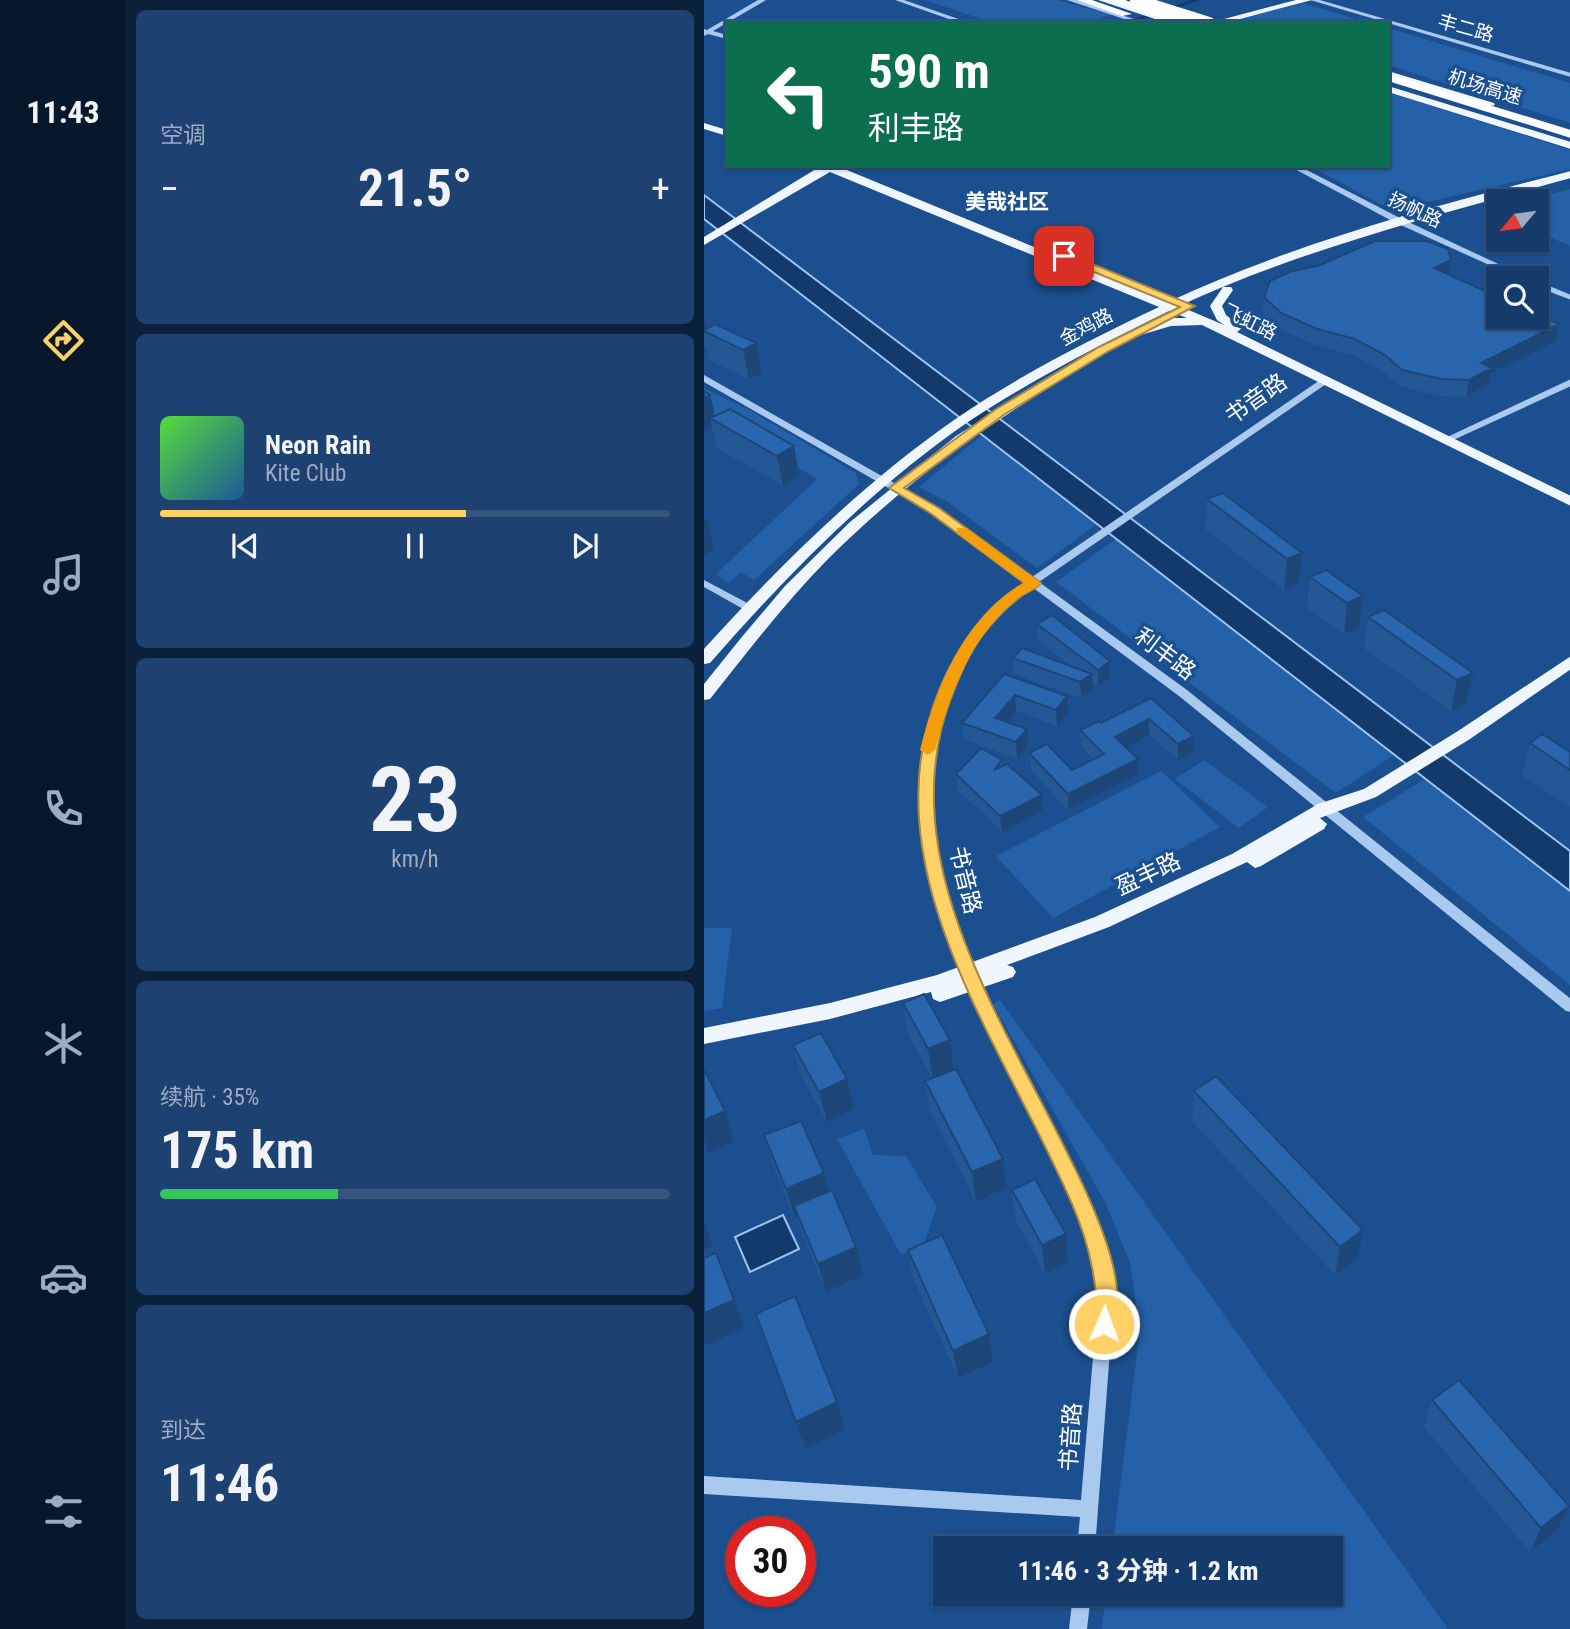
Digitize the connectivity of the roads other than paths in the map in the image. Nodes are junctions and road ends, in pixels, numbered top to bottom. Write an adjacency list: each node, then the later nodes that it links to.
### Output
1 (763, 0): 16 (street)
2 (898, 0): 17 (street)
3 (1070, 0): 18 (street)
4 (1081, 0): 19 (highway)
5 (1092, 0): 20 (highway)
6 (1103, 0): 13 (main road)
7 (1136, 0): 22 (highway, bridge)
8 (1150, 0): 14 (main road, bridge)
9 (1161, 0): 22 (highway)
10 (1288, 0): 22 (main road)
11 (1307, 0): 22 (main road)
12 (1313, 0): 23 (street, 丰二路)
13 (1117, 3): 14 (highway); 21 (main road)
14 (1189, 18): 22 (main road)
15 (725, 21): 25 (street)
16 (726, 21)
17 (961, 21)
18 (1137, 21)
19 (1147, 21)
20 (1166, 21)
21 (1167, 21)
22 (1218, 21)
23 (1385, 21)
24 (1390, 22): 27 (street, 丰二路)
25 (706, 32): 26 (street)
26 (725, 37)
27 (1570, 75)
28 (1390, 77): 32 (highway, 机场高速)
29 (1390, 88): 33 (highway, 机场高速)
30 (704, 124): 31 (main road)
31 (725, 130)
32 (1570, 132)
33 (1570, 144)
34 (827, 168): 45 (main road)
35 (827, 168): 45 (main road)
36 (831, 168): 47 (main road, 飞虹路)
37 (832, 168): 50 (main road, 飞虹路)
38 (1297, 168): 43 (street, 扬帆路)
39 (1570, 174): 43 (main road, 金鸡路)
40 (1570, 183): 41 (main road, 金鸡路)
41 (1548, 189)
42 (1486, 206): 44 (main road, 金鸡路)
43 (1398, 220): 44 (street, 扬帆路); 48 (main road, 金鸡路)
44 (1412, 226): 46 (street, 扬帆路); 48 (main road, 金鸡路)
45 (707, 238)
46 (1498, 266)
47 (1122, 285): 52 (main road, 飞虹路); 54 (main road)
48 (1224, 286): 50 (main road); 52 (main road, 金鸡路); 55 (main road)
49 (1549, 289): 51 (street)
50 (1150, 290): 52 (main road, 飞虹路)
51 (1570, 298)
52 (1178, 305): 53 (main road, 飞虹路); 54 (main road, 金鸡路); 55 (main road, 飞虹路)
53 (1212, 324): 54 (main road); 57 (main road, 飞虹路)
54 (1129, 330): 60 (main road, 金鸡路)
55 (1241, 332): 59 (main road, 飞虹路)
56 (704, 379): 60 (street, 利丰路)
57 (1326, 380): 59 (main road, 飞虹路); 64 (street, 书音路)
58 (1570, 382): 59 (street)
59 (1452, 437): 61 (main road, 飞虹路); 62 (main road, 飞虹路)
60 (890, 485): 64 (street, 利丰路); 65 (main road, 金鸡路); 69 (main road, 金鸡路)
61 (1570, 492)
62 (1570, 502)
63 (704, 583): 65 (street)
64 (1034, 583): 70 (street, 利丰路); 71 (street, 书音路)
65 (749, 608): 66 (main road, 金鸡路)
66 (704, 659)
67 (1570, 661): 70 (main road, 盈丰路)
68 (1570, 673): 70 (main road, 盈丰路)
69 (704, 695)
70 (1329, 811): 71 (main road, 盈丰路); 72 (street, 利丰路)
71 (971, 978): 73 (main road, 盈丰路); 74 (main road, 盈丰路); 76 (street, 书音路)
72 (1570, 1007)
73 (704, 1036)
74 (704, 1047)
75 (704, 1485): 76 (street)
76 (1090, 1509): 77 (street, 书音路)
77 (1087, 1536)
78 (1081, 1606): 79 (street)
79 (1078, 1629)

